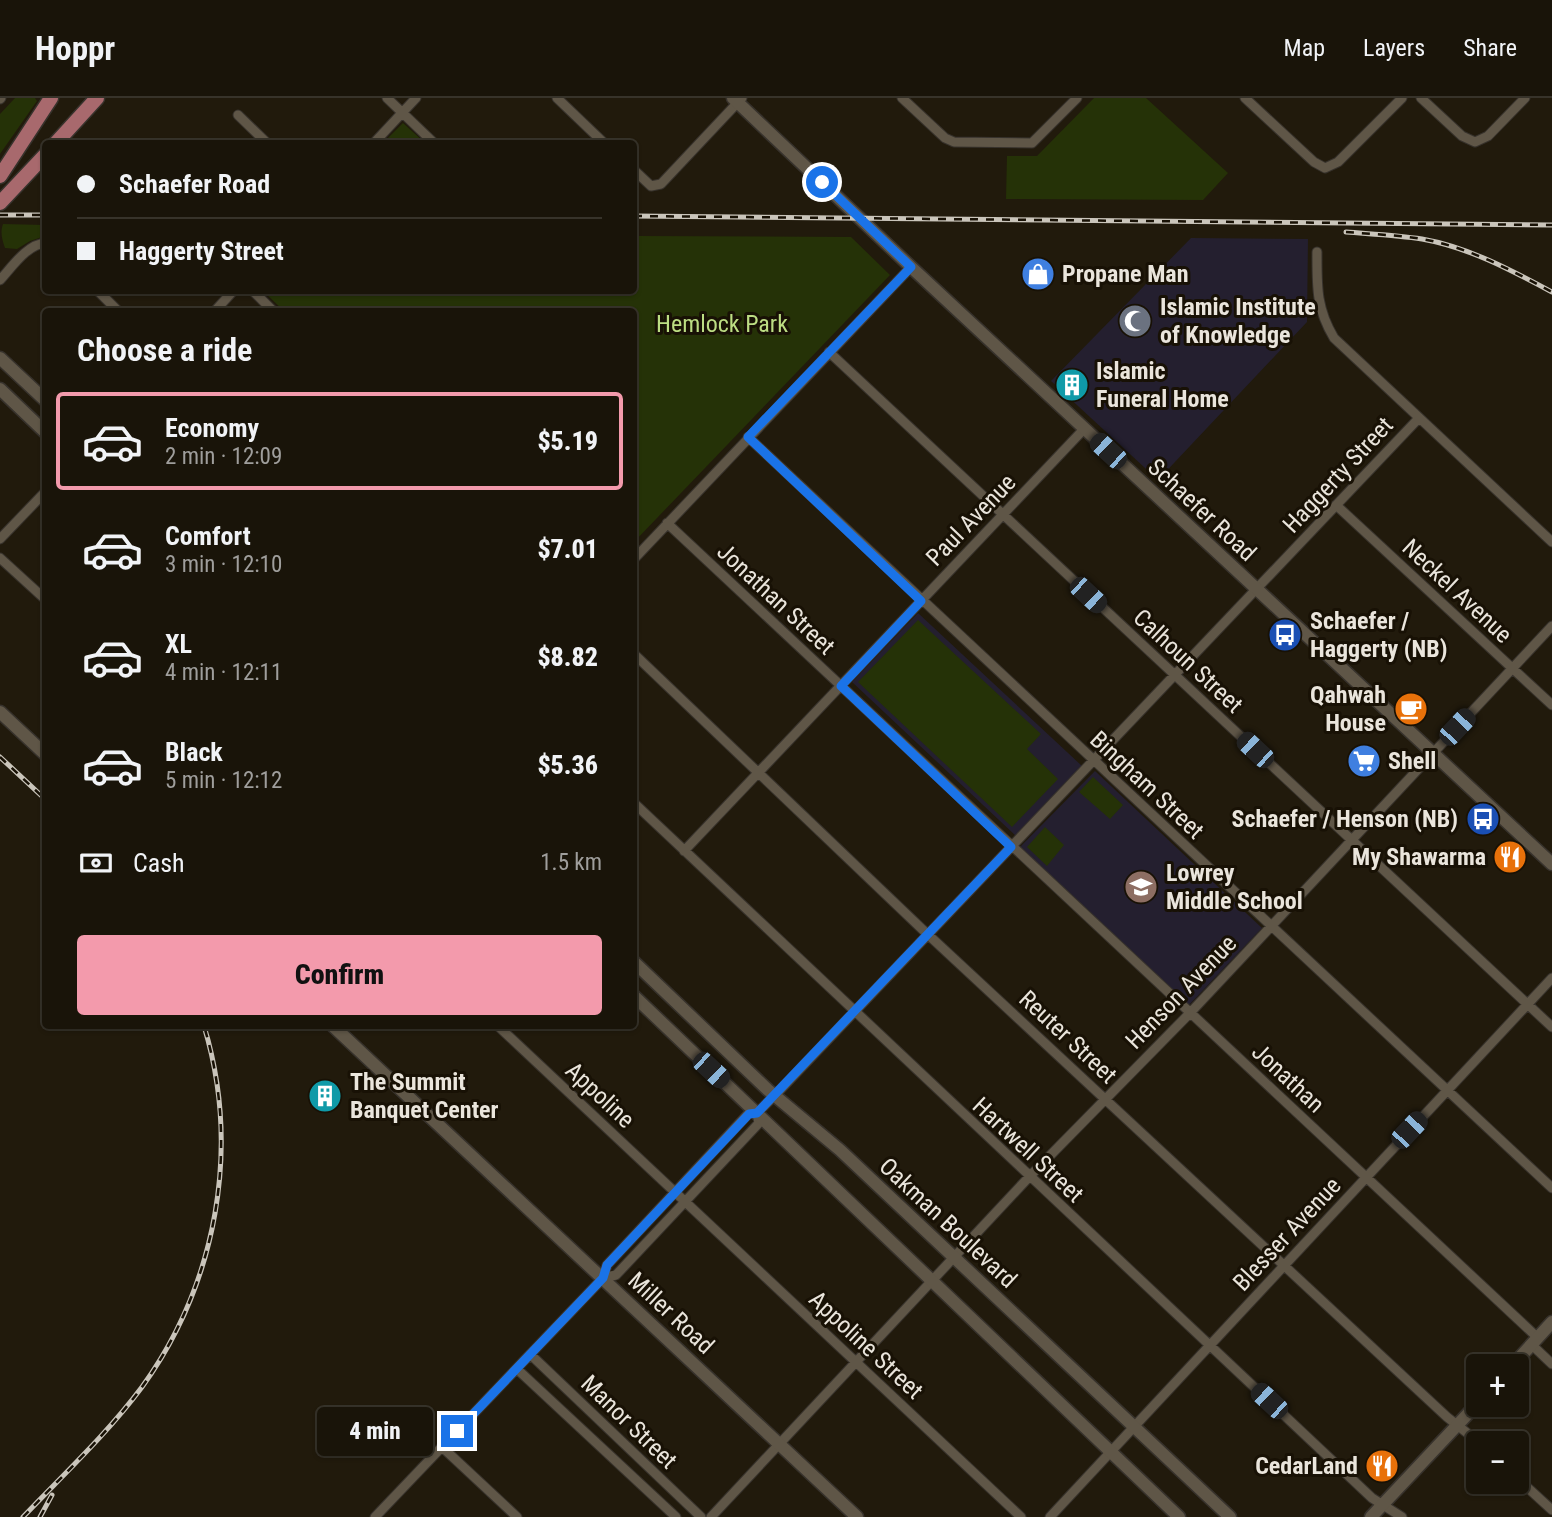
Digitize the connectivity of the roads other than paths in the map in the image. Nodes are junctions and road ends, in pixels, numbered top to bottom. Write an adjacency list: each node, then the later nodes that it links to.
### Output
1 (51, 98): 24 (main road)
2 (87, 98): 16 (main road)
3 (97, 98): 17 (main road)
4 (387, 98): 14 (street)
5 (416, 98): 14 (street)
6 (557, 98): 21 (street)
7 (902, 98): 12 (street)
8 (1245, 98): 9 (street)
9 (1402, 98)
10 (1421, 98): 11 (street)
11 (1525, 98)
12 (1074, 99)
13 (738, 100): 23 (street); 28 (street, Schaefer Road)
14 (402, 113): 19 (street); 20 (street)
15 (238, 115): 18 (street)
16 (58, 140)
17 (59, 140)
18 (264, 140)
19 (377, 140)
20 (431, 140)
21 (601, 140)
22 (42, 158): 25 (main road)
23 (637, 172)
24 (0, 176)
25 (0, 203)
26 (42, 242): 29 (street)
27 (1317, 252): 40 (street)
28 (911, 267): 36 (street); 42 (street, Schaefer Road)
29 (0, 280)
30 (101, 294): 33 (street)
31 (230, 294): 34 (street)
32 (256, 294): 35 (street)
33 (115, 308)
34 (218, 308)
35 (270, 308)
36 (829, 352): 43 (street); 46 (street, Calhoun Street)
37 (0, 358): 39 (street)
38 (0, 390): 41 (street)
39 (42, 397)
40 (1419, 418): 45 (street, Haggerty Street); 49 (street)
41 (42, 429)
42 (1084, 429): 46 (street, Paul Avenue); 52 (street, Schaefer Road)
43 (748, 437): 47 (street); 54 (street, Bingham Street)
44 (42, 495): 48 (street)
45 (1336, 505): 52 (street, Haggerty Street); 57 (street, Neckel Avenue)
46 (1002, 515): 54 (street, Paul Avenue); 58 (street, Calhoun Street)
47 (667, 523): 50 (street); 59 (street, Jonathan Street)
48 (0, 538)
49 (1552, 542)
50 (637, 556)
51 (0, 558): 53 (street)
52 (1257, 589): 58 (street, Haggerty Street); 63 (street, Schaefer Road)
53 (42, 596)
54 (921, 601): 59 (street, Paul Avenue); 64 (street, Bingham Street)
55 (1552, 626): 57 (street, Henson Avenue)
56 (637, 657): 65 (street, Reuter Street)
57 (1512, 668): 60 (street, Neckel Avenue); 63 (street, Henson Avenue)
58 (1175, 675): 64 (street, Haggerty Street); 67 (street, Calhoun Street)
59 (841, 686): 65 (street, Paul Avenue); 68 (street, Jonathan Street)
60 (1552, 705)
61 (0, 712): 62 (street)
62 (42, 751)
63 (1432, 753): 67 (street, Henson Avenue); 70 (street, Schaefer Road)
64 (1093, 761): 68 (street, Haggerty Street); 71 (street, Bingham Street)
65 (758, 772): 69 (street, Paul Avenue); 72 (street, Reuter Street)
66 (637, 806): 69 (street, Hartwell Street)
67 (1352, 840): 71 (street, Henson Avenue); 76 (street, Calhoun Street)
68 (1011, 847): 72 (street, Haggerty Street); 78 (street, Jonathan)
69 (684, 851): 77 (street, Hartwell Street)
70 (1552, 864)
71 (1271, 926): 78 (street, Henson Avenue); 82 (street, Bingham Street)
72 (929, 935): 77 (street, Haggerty Street); 84 (street, Reuter Street)
73 (637, 965): 83 (street, Oakman Boulevard)
74 (1552, 978): 76 (street, Blesser Avenue)
75 (637, 999): 85 (street)
76 (1527, 1004): 79 (street, Calhoun Street); 82 (street, Blesser Avenue)
77 (855, 1012): 83 (street, Haggerty Street); 89 (street, Hartwell Street)
78 (1190, 1013): 84 (street, Henson Avenue); 88 (street, Jonathan)
79 (1552, 1027)
80 (336, 1029): 97 (street, Miller Road)
81 (501, 1029): 91 (street, Appoline)
82 (1447, 1090): 88 (street, Blesser Avenue); 90 (street, Bingham Street)
83 (774, 1096): 85 (street, Haggerty Street); 95 (street, Oakman Boulevard)
84 (1105, 1097): 89 (street, Henson Avenue); 96 (street, Reuter Street)
85 (757, 1113): 86 (street); 87 (street); 98 (street)
86 (712, 1153): 87 (street); 91 (street)
87 (721, 1163): 92 (street)
88 (1367, 1176): 96 (street, Blesser Avenue); 100 (street, Jonathan)
89 (1029, 1177): 95 (street, Henson Avenue); 101 (street, Hartwell Street)
90 (1552, 1188)
91 (675, 1192): 92 (street, Appoline); 93 (street)
92 (685, 1202): 94 (street); 104 (street, Appoline Street)
93 (633, 1237): 94 (street); 97 (street)
94 (643, 1247): 97 (street)
95 (954, 1257): 98 (street, Henson Avenue); 109 (street, Oakman Boulevard)
96 (1284, 1265): 101 (street, Blesser Avenue); 108 (street, Reuter Street)
97 (603, 1278): 103 (street); 111 (street, Miller Road)
98 (930, 1282): 104 (street, Henson Avenue); 113 (street)
99 (1552, 1322): 100 (street)
100 (1535, 1341): 102 (street); 105 (street, Jonathan)
101 (1209, 1346): 109 (street, Blesser Avenue); 115 (street, Hartwell Street)
102 (1523, 1354)
103 (531, 1355): 106 (street); 120 (street, Manor Street)
104 (856, 1362): 111 (street, Henson Avenue); 123 (street, Appoline Street)
105 (1552, 1364)
106 (517, 1369): 112 (street); 119 (street, Manor Street)
107 (1466, 1416): 108 (street)
108 (1458, 1424): 110 (street, Reuter Street); 115 (street)
109 (1135, 1426): 113 (street, Blesser Avenue); 126 (street, Oakman Boulevard)
110 (1466, 1431)
111 (779, 1444): 121 (street, Henson Avenue); 122 (street, Miller Road)
112 (442, 1447): 117 (street); 118 (street)
113 (1111, 1452): 124 (street, Blesser Avenue); 125 (street)
114 (1529, 1489): 116 (street)
115 (1383, 1504): 127 (street); 128 (street, Hartwell Street)
116 (1552, 1510)
117 (375, 1517)
118 (517, 1517)
119 (676, 1517)
120 (701, 1517)
121 (711, 1517)
122 (857, 1517)
123 (1021, 1517)
124 (1050, 1517)
125 (1179, 1517)
126 (1230, 1517)
127 (1371, 1517)
128 (1402, 1517)

